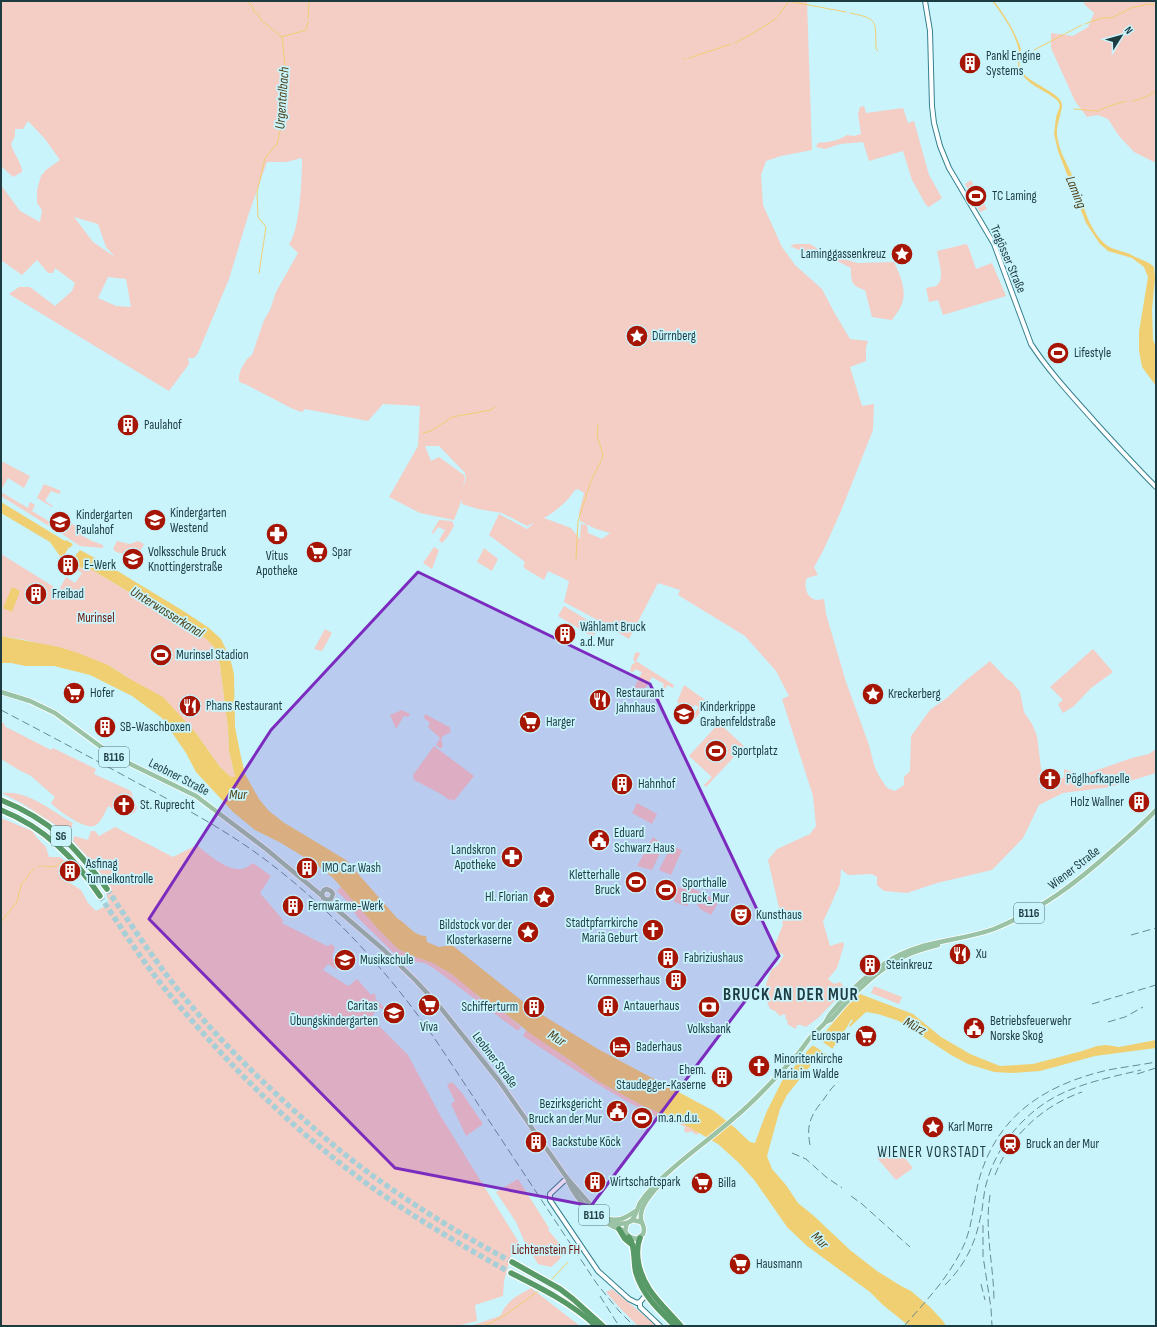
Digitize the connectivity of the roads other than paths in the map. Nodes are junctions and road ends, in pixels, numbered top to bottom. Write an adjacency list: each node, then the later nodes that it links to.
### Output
1 (925, 1): 2 (main road, Tragösser Straße)
2 (1156, 487)
3 (1, 692): 8 (main road, Leobner Straße / B116)
4 (1, 800): 7 (highway, S6)
5 (1, 810): 9 (highway, S6)
6 (1156, 810): 11 (main road, Wiener Straße / B116)
7 (107, 889)
8 (323, 892): 10 (main road); 10 (main road)
9 (100, 896)
10 (330, 899): 12 (main road, Leobner Straße / B116)
11 (669, 1173): 13 (main road); 16 (main road)
12 (567, 1178): 14 (main road, Leobner Straße / B116); 17 (main road, Leobner Straße / B116); 24 (main road)
13 (637, 1210): 14 (main road); 15 (main road)
14 (600, 1214): 15 (main road, Leobner Straße / B116)
15 (629, 1222): 16 (main road, Leobner Straße / B116); 17 (main road, B116)
16 (641, 1222): 19 (main road)
17 (622, 1230): 18 (main road, Leobner Straße / B116); 20 (highway)
18 (629, 1237): 19 (main road); 20 (highway)
19 (640, 1238): 23 (highway)
20 (633, 1247): 23 (highway)
21 (512, 1262): 26 (highway)
22 (511, 1273): 25 (highway)
23 (648, 1294): 24 (main road); 28 (highway); 29 (highway)
24 (640, 1302): 27 (main road)
25 (596, 1326)
26 (603, 1326)
27 (660, 1326)
28 (675, 1326)
29 (681, 1326)

